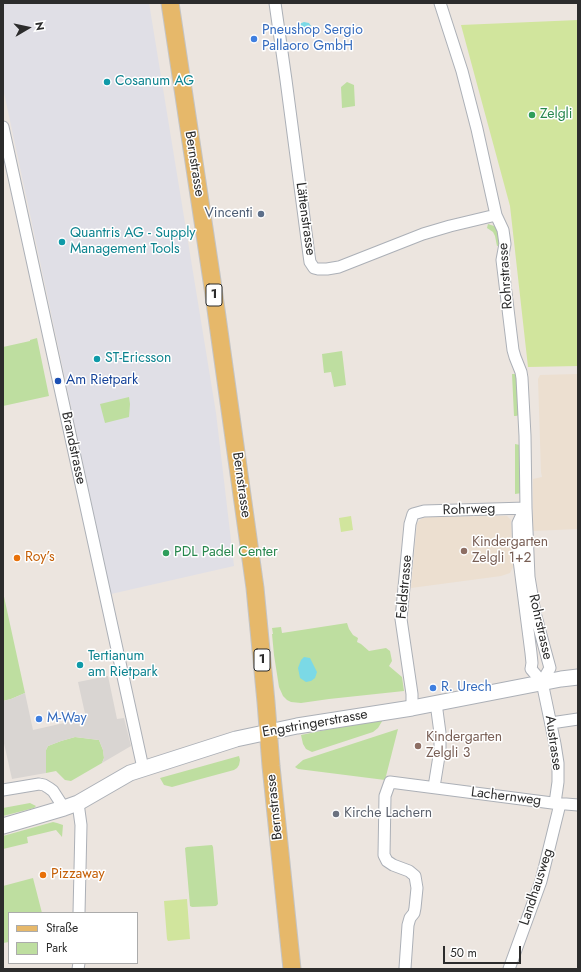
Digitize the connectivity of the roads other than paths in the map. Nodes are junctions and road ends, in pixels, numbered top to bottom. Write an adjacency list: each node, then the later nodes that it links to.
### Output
1 (170, 3): 14 (main road, Bernstrasse / 1)
2 (275, 3): 5 (street, Lättenstrasse)
3 (440, 3): 5 (street, Rohrstrasse)
4 (3, 127): 15 (street, Brandstrasse)
5 (496, 215): 6 (street, Rohrstrasse)
6 (526, 508): 7 (street, Rohrweg); 9 (street, Rohrstrasse); 9 (street, Rohrstrasse)
7 (413, 514): 11 (street, Feldstrasse)
8 (578, 678): 9 (main road, Engstringerstrasse)
9 (542, 682): 10 (main road, Engstringerstrasse); 13 (street, Austrasse)
10 (436, 703): 11 (main road, Engstringerstrasse); 16 (street)
11 (412, 708): 14 (main road, Engstringerstrasse)
12 (578, 719): 13 (street)
13 (551, 723): 18 (street, Austrasse)
14 (268, 732): 15 (main road, Engstringerstrasse); 24 (main road, Bernstrasse / 1)
15 (143, 768): 20 (main road, Engstringerstrasse)
16 (434, 787): 18 (street, Lachernweg); 23 (street, Lachernweg)
17 (3, 790): 20 (street)
18 (558, 804): 19 (street, Lachernweg); 25 (street, Landhausweg)
19 (578, 805)
20 (71, 806): 21 (main road, Engstringerstrasse); 22 (street)
21 (3, 826)
22 (79, 912)
23 (405, 968)
24 (292, 969)
25 (509, 969)

